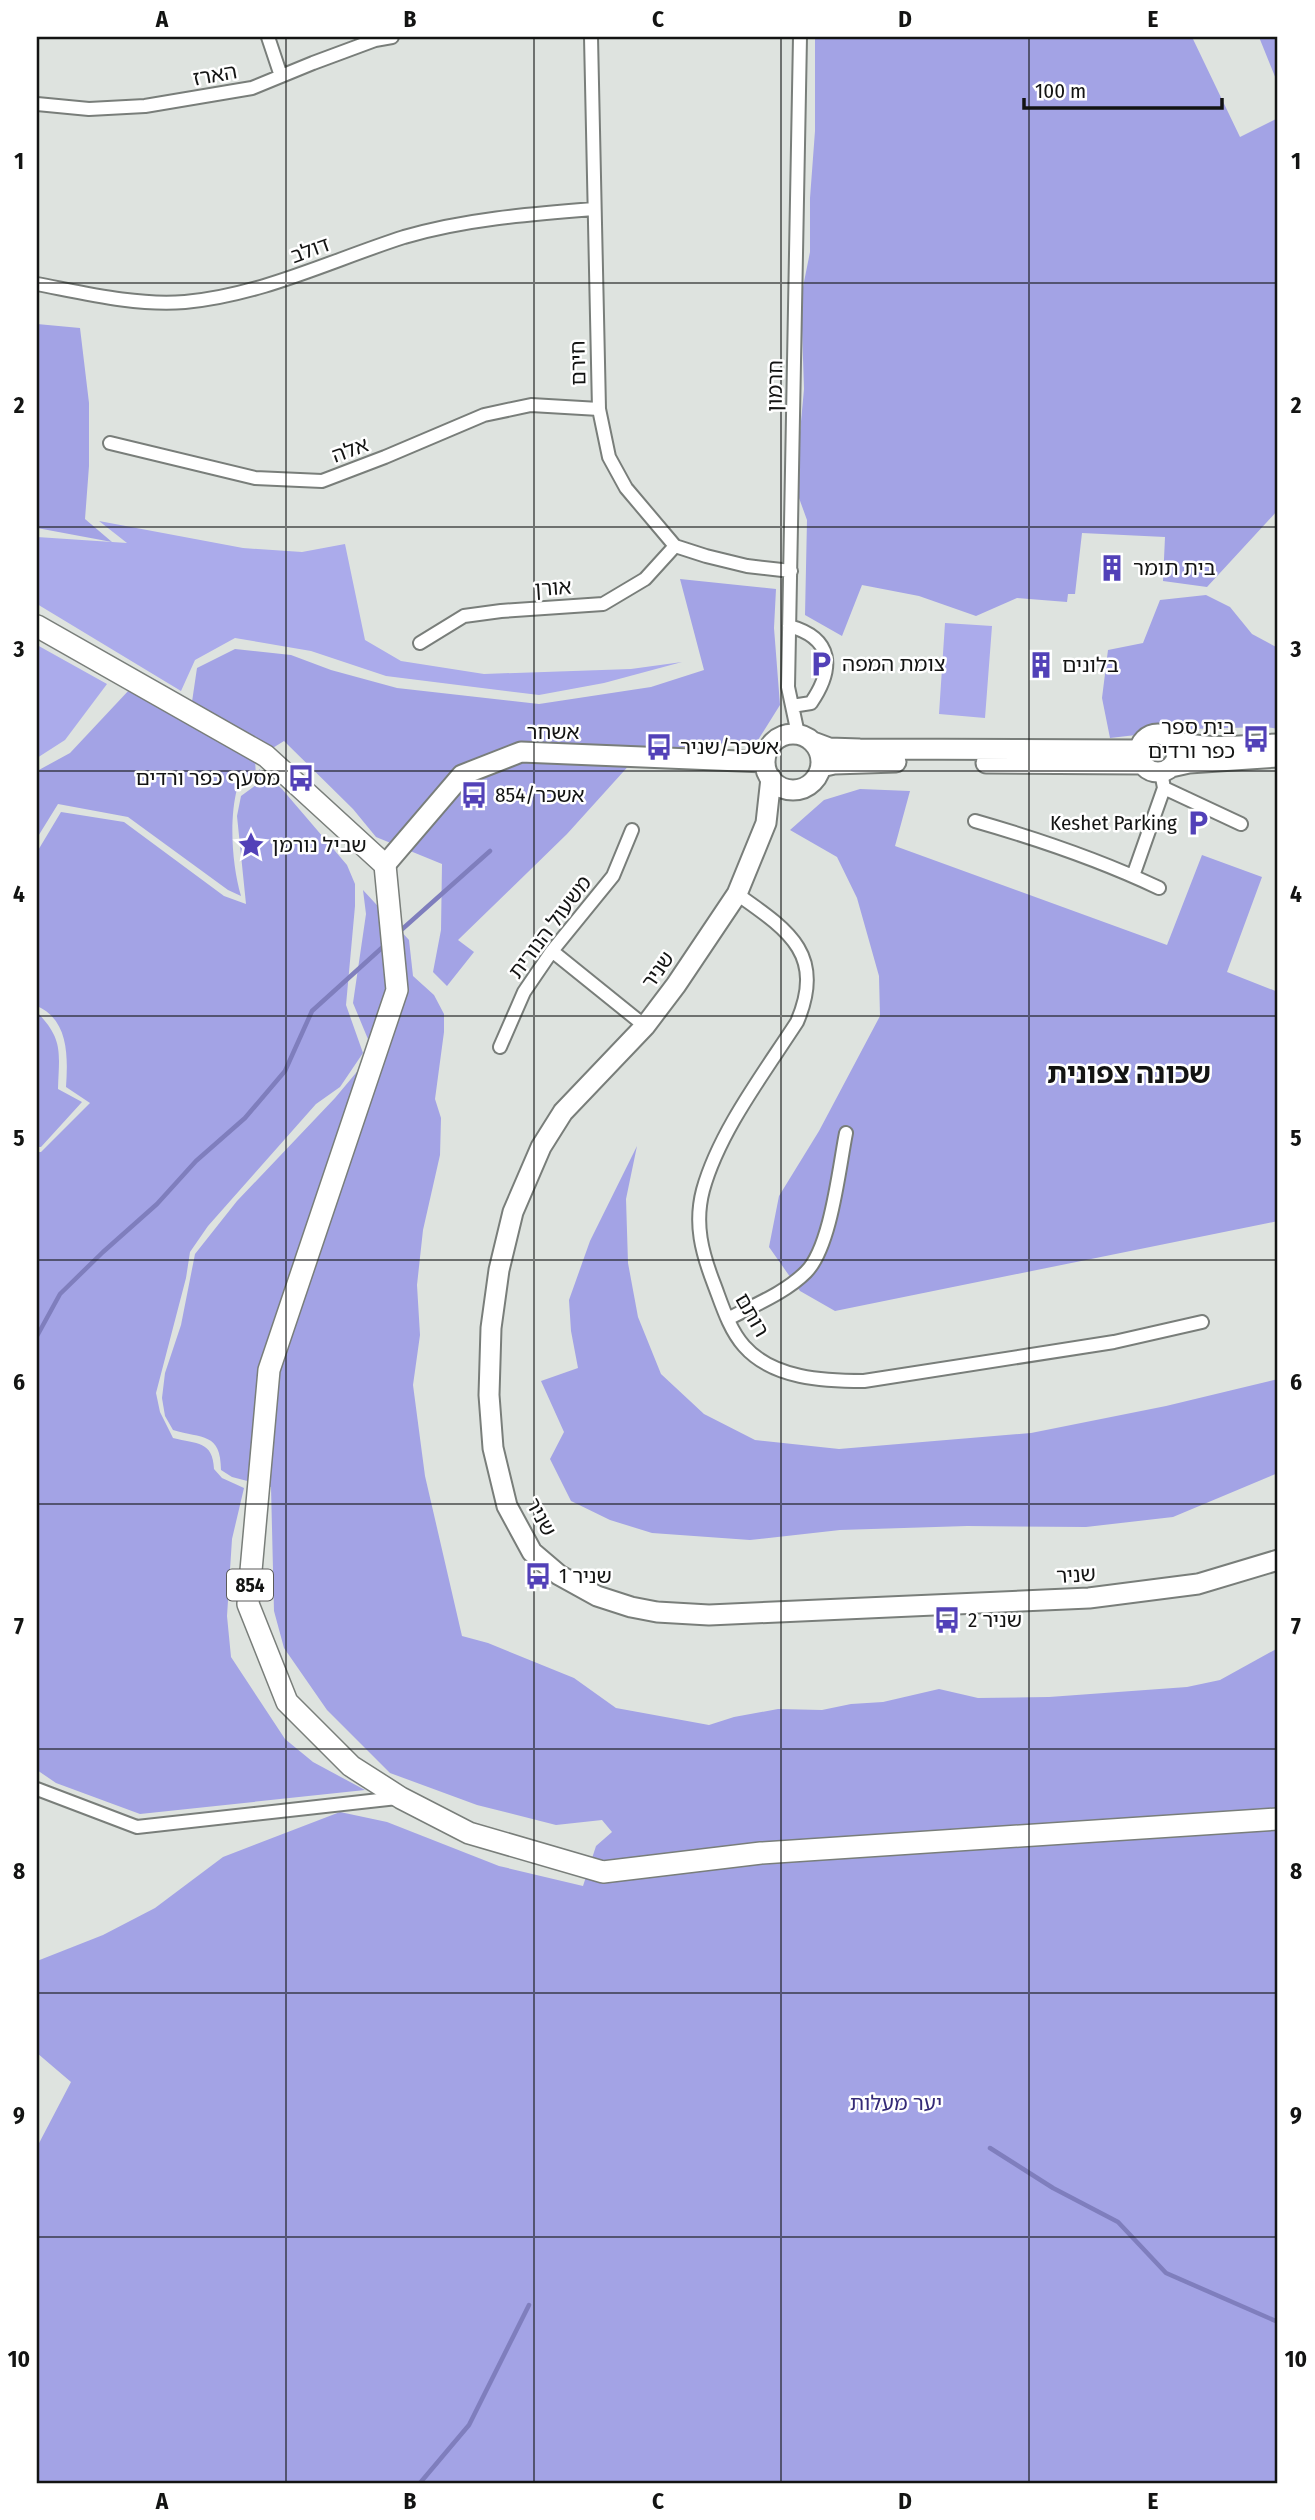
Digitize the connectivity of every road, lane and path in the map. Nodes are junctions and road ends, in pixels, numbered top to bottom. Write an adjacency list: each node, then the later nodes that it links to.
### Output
1 (268, 37): 5 (street)
2 (392, 37): 5 (street, הארז)
3 (591, 37): 7 (street, חירם)
4 (800, 37): 12 (street, חרמון)
5 (281, 76): 6 (street, הארז)
6 (37, 104)
7 (594, 209): 8 (street, דולב); 9 (street, חירם)
8 (37, 284)
9 (599, 409): 10 (street, אלה); 11 (street, חירם)
10 (110, 443)
11 (675, 546): 12 (street); 15 (street, אורן)
12 (791, 571): 14 (street, חרמון)
13 (37, 626): 29 (main road)
14 (789, 626): 16 (street, חרמון); 16 (street)
15 (420, 643)
16 (792, 706): 17 (street, חרמון)
17 (806, 738): 21 (street); 22 (street); 23 (street)
18 (1172, 740): 19 (street); 22 (street); 22 (street)
19 (1278, 744)
20 (1278, 757): 22 (street)
21 (821, 767): 22 (street); 24 (street)
22 (1156, 768): 27 (street); 30 (street)
23 (768, 770): 24 (street); 26 (street, שניר); 29 (street, אשחר)
24 (797, 790): 26 (street, שניר)
25 (975, 821): 30 (street)
26 (766, 823): 32 (street, שניר)
27 (1241, 824)
28 (632, 830): 33 (street, משעול הנורית)
29 (386, 865): 41 (main road, 854)
30 (1133, 876): 31 (street)
31 (1158, 888)
32 (737, 894): 34 (street, שניר); 37 (street, רותם)
33 (552, 951): 34 (street); 35 (street, משעול הנורית)
34 (645, 1026): 39 (street, שניר)
35 (500, 1046)
36 (846, 1133): 37 (street)
37 (728, 1319): 38 (street, רותם)
38 (1202, 1322)
39 (1278, 1560)
40 (37, 1789): 41 (street)
41 (401, 1798): 42 (main road, 854)
42 (1278, 1819)

